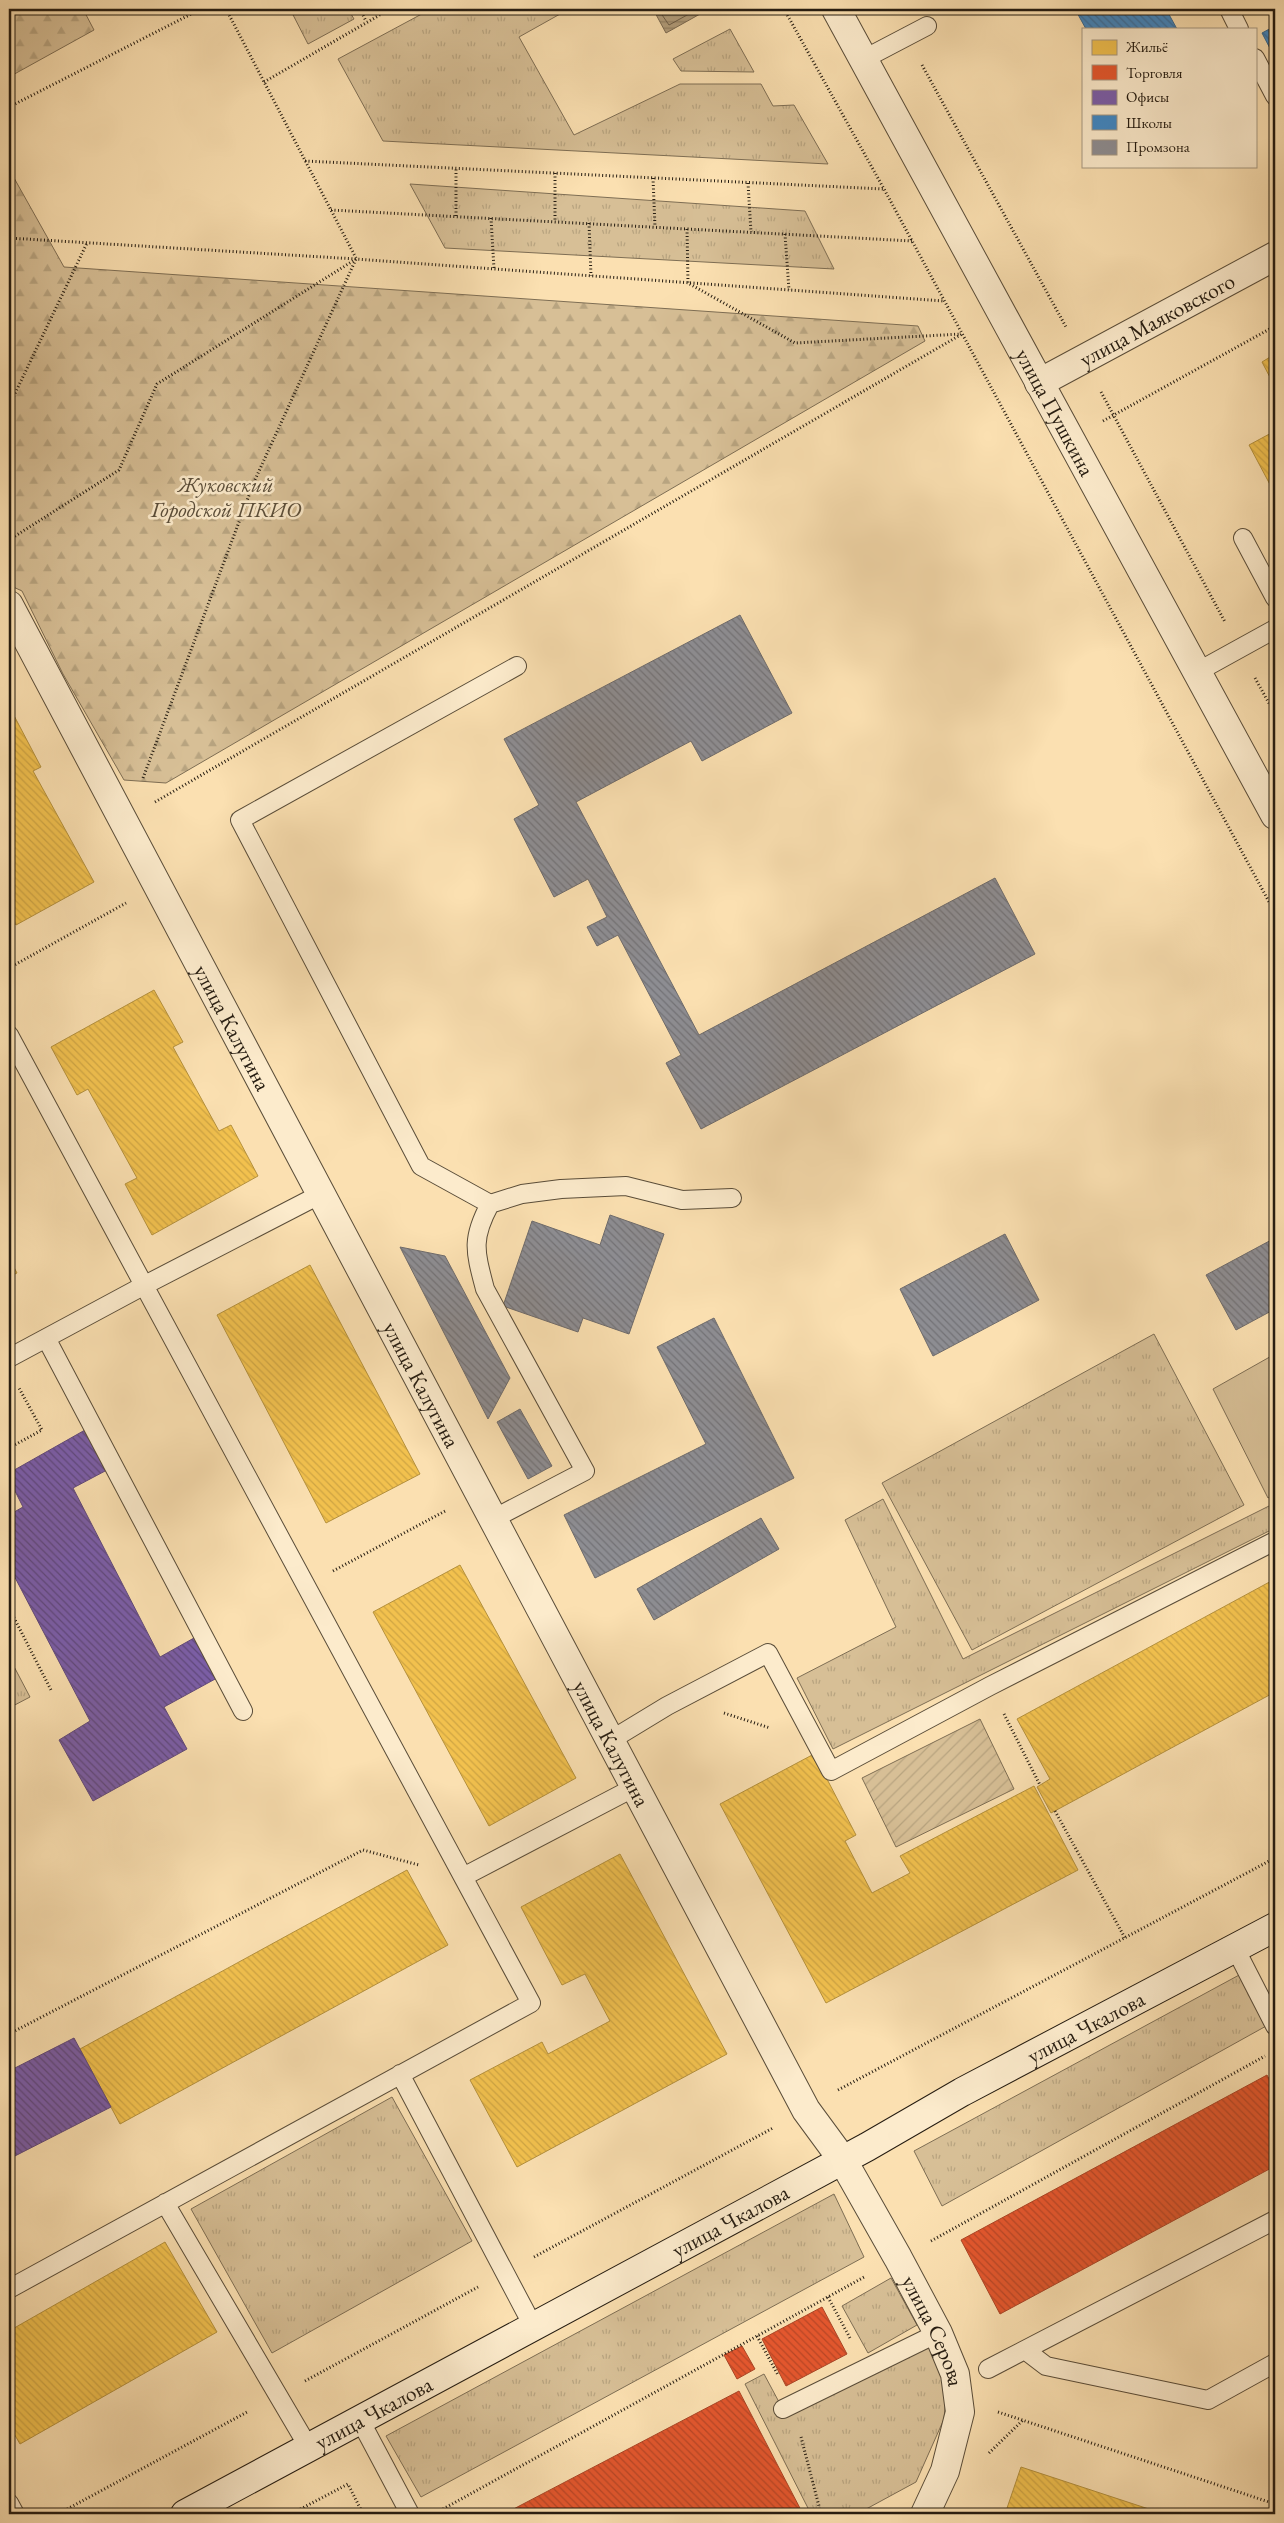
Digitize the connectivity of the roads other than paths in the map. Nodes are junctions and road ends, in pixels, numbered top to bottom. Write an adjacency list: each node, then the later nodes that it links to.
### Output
1 (836, 9): 5 (street, улица Пушкина)
2 (1229, 9): 4 (lane)
3 (927, 26): 5 (lane)
4 (1238, 28)
5 (864, 59): 9 (street, улица Пушкина)
6 (1256, 60): 7 (lane)
7 (1275, 96)
8 (1275, 256): 9 (street, улица Маяковского)
9 (1039, 383): 15 (street, улица Пушкина)
10 (1243, 538): 11 (lane)
11 (1275, 598)
12 (9, 606): 18 (street, улица Калугина)
13 (1275, 629): 15 (lane)
14 (517, 666): 20 (lane)
15 (1197, 672): 16 (street, улица Пушкина)
16 (1275, 815)
17 (9, 1036): 21 (lane)
18 (321, 1194): 21 (lane); 24 (street, улица Калугина)
19 (732, 1198): 20 (lane)
20 (490, 1204): 24 (lane)
21 (143, 1286): 22 (lane); 29 (lane)
22 (46, 1338): 23 (lane); 26 (lane)
23 (9, 1358)
24 (493, 1519): 27 (street, улица Калугина)
25 (1275, 1541): 27 (lane)
26 (243, 1711)
27 (611, 1740): 28 (street, улица Калугина)
28 (635, 1787): 29 (lane); 34 (street, улица Калугина)
29 (463, 1877): 33 (lane)
30 (1275, 1927): 31 (street, улица Чкалова)
31 (1235, 1948): 32 (lane); 34 (street, улица Чкалова)
32 (1275, 2026)
33 (400, 2074): 35 (lane); 38 (lane)
34 (842, 2159): 38 (street, улица Чкалова); 39 (street, улица Серова)
35 (165, 2204): 37 (lane); 45 (lane)
36 (1275, 2220): 40 (lane)
37 (9, 2289)
38 (533, 2326): 44 (street, улица Чкалова)
39 (938, 2333): 43 (lane); 50 (street, улица Серова)
40 (1025, 2350): 41 (lane); 42 (lane)
41 (1275, 2364)
42 (988, 2370)
43 (782, 2409)
44 (360, 2420): 45 (street, улица Чкалова); 49 (lane)
45 (309, 2448): 48 (street, улица Чкалова)
46 (9, 2503): 47 (lane)
47 (15, 2514)
48 (186, 2514)
49 (410, 2514)
50 (924, 2514)

